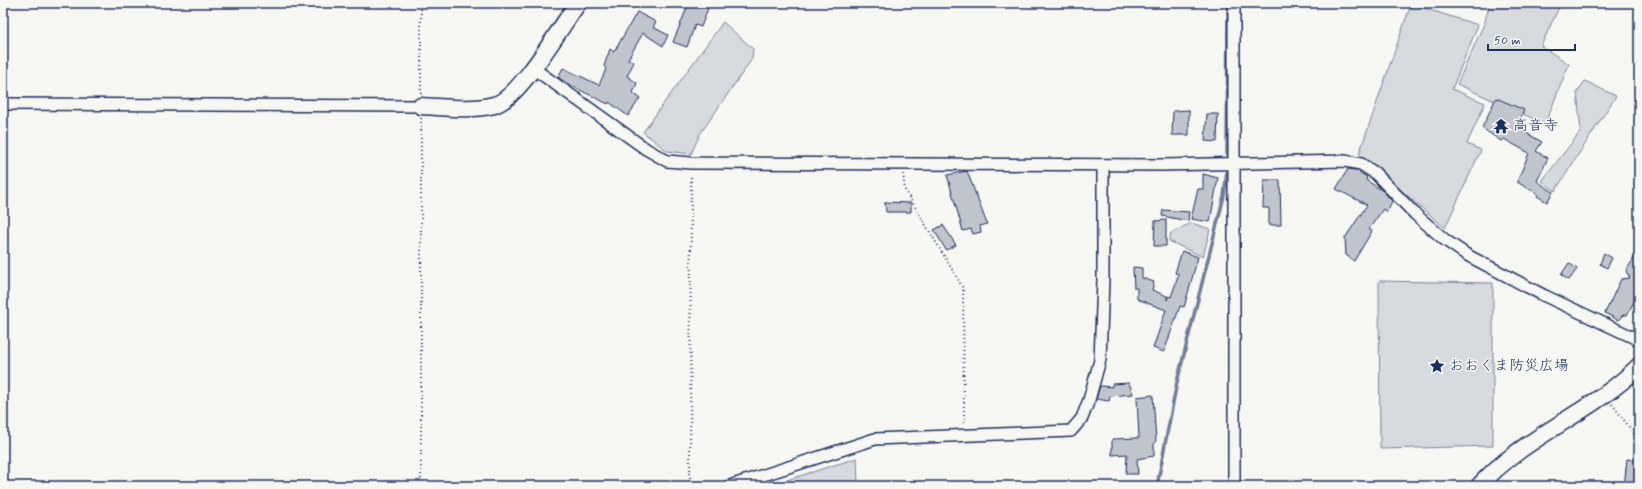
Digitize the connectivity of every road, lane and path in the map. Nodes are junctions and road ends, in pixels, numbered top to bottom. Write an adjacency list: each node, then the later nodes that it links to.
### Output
1 (421, 3): 6 (path)
2 (578, 3): 4 (street)
3 (1234, 3): 8 (street)
4 (533, 68): 6 (street); 7 (street)
5 (3, 104): 6 (street)
6 (421, 106): 16 (path)
7 (691, 163): 9 (street); 17 (path)
8 (1234, 163): 10 (street); 11 (street); 19 (street)
9 (903, 164): 10 (street); 14 (path)
10 (1103, 165): 14 (street)
11 (1639, 340)
12 (1639, 366): 13 (street)
13 (1605, 394): 15 (path); 20 (street)
14 (964, 436): 18 (street)
15 (1639, 440)
16 (421, 486)
17 (690, 486)
18 (730, 486)
19 (1234, 486)
20 (1479, 486)

